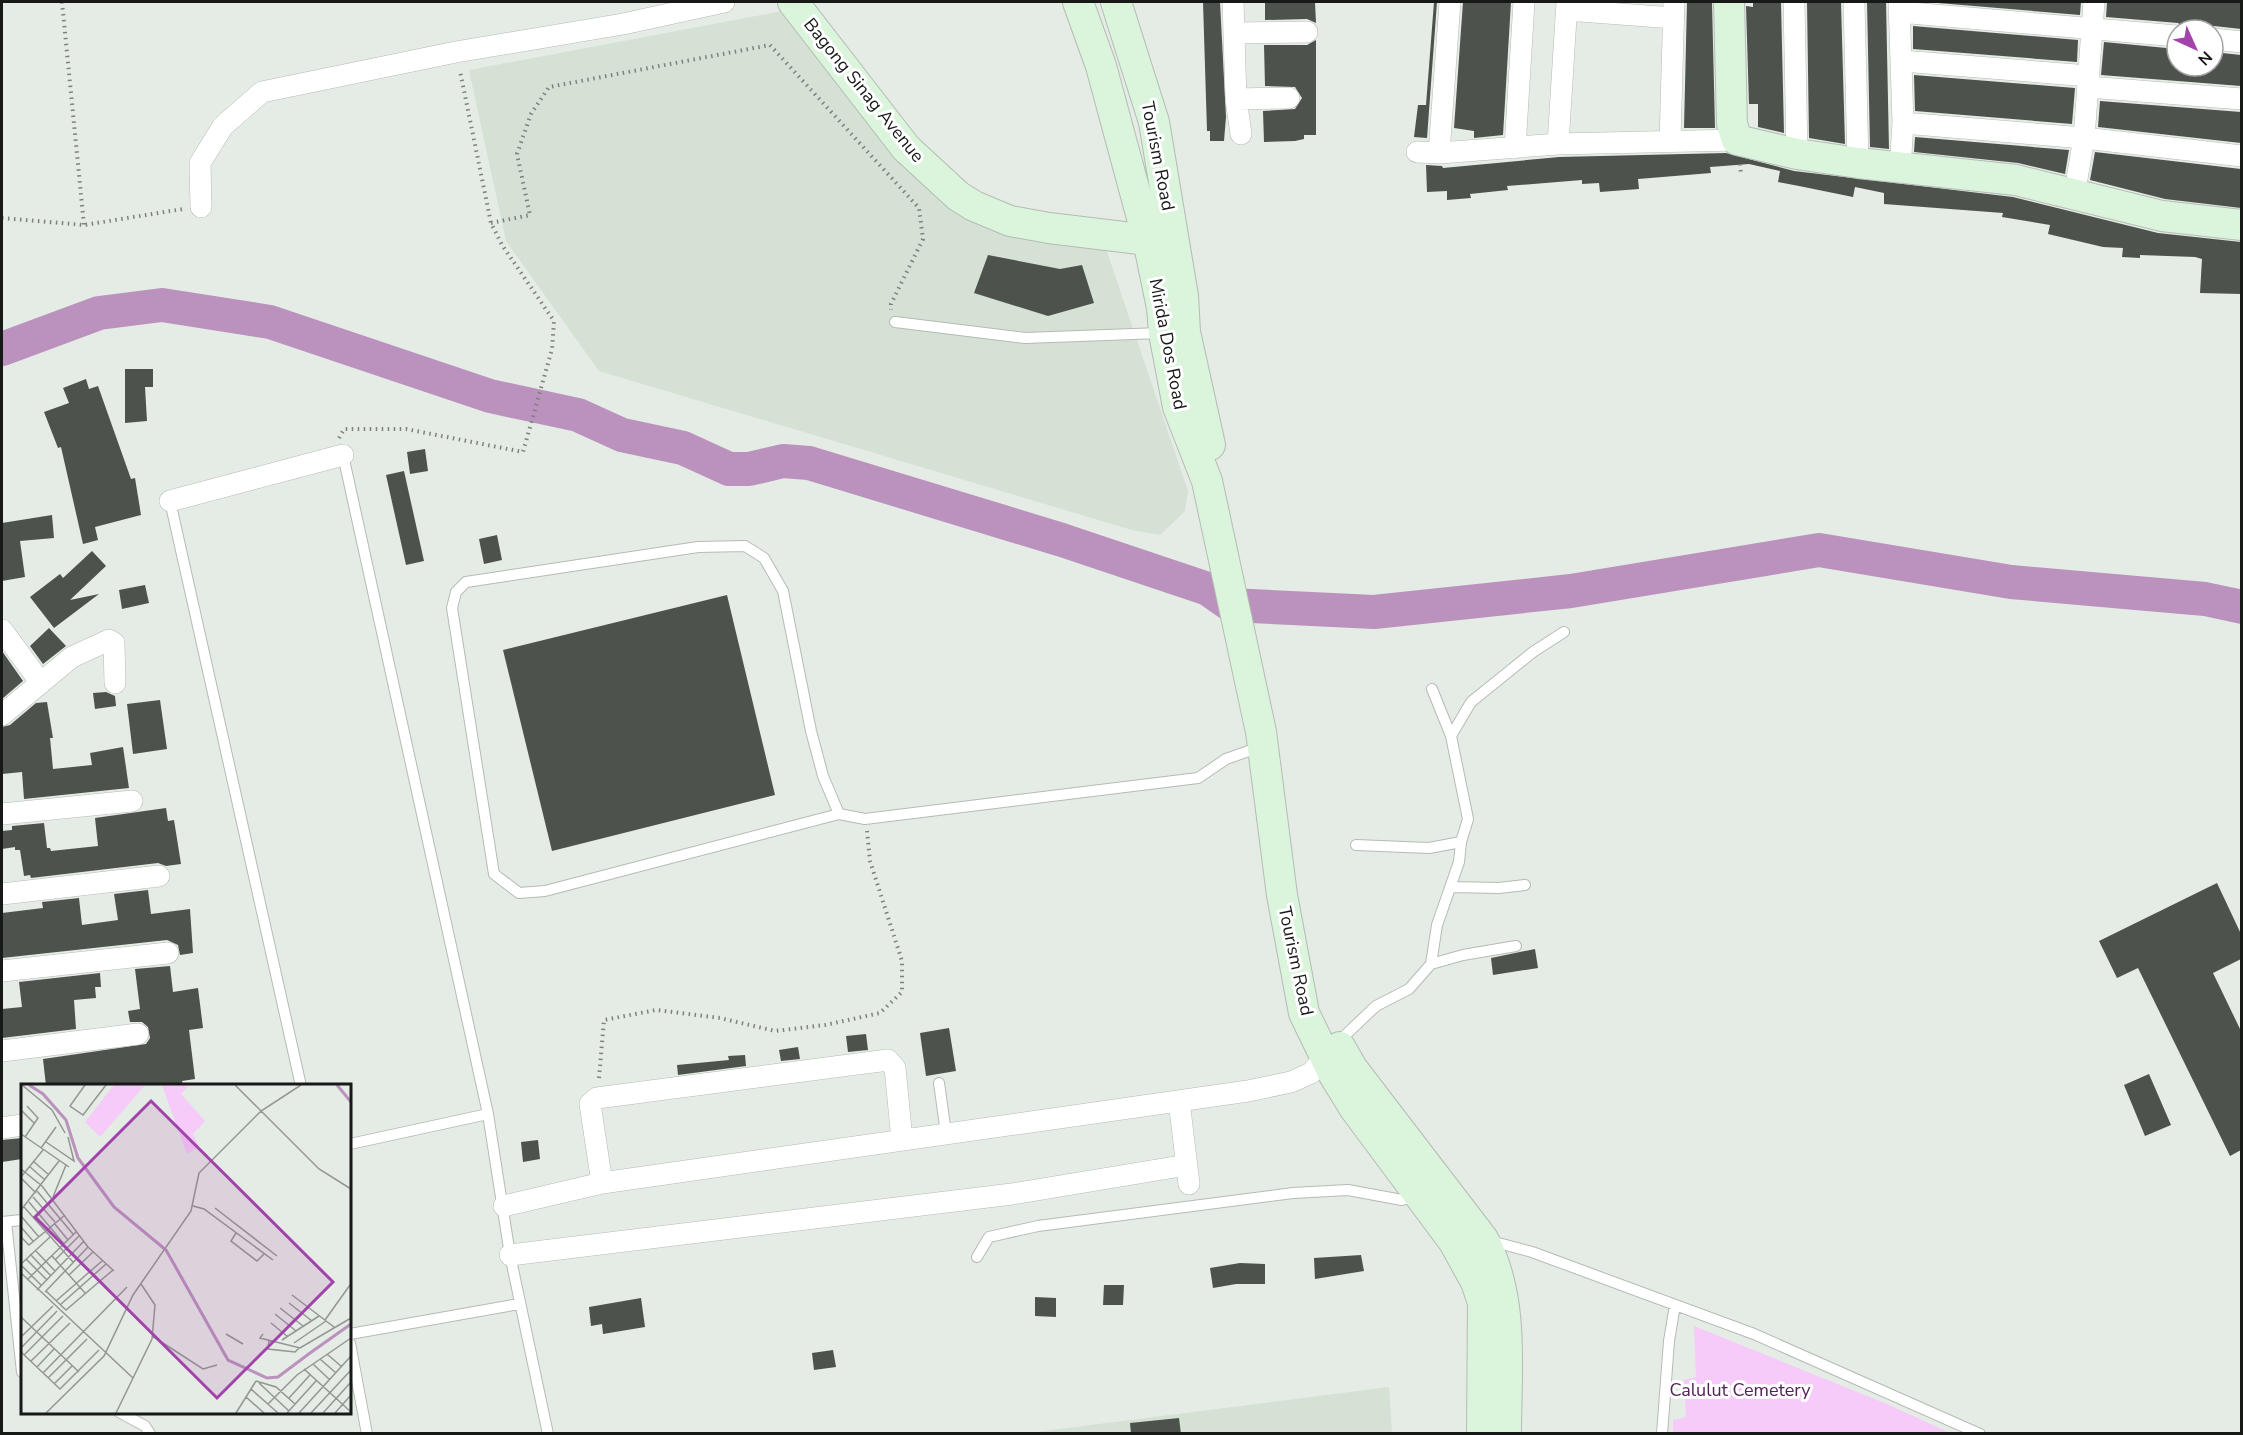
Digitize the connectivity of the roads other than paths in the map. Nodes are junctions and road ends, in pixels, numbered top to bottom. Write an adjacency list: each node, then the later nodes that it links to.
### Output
1 (724, 2): 40 (street)
2 (793, 2): 42 (main road, Bagong Sinag Avenue)
3 (1078, 2): 42 (main road, Tourism Road)
4 (1116, 2): 42 (main road, Tourism Road)
5 (1233, 2): 17 (street)
6 (1450, 2): 34 (street)
7 (1524, 2): 32 (street)
8 (1729, 2): 29 (main road)
9 (1794, 2): 35 (street)
10 (1854, 2): 37 (street)
11 (2094, 2): 15 (street)
12 (1567, 6): 14 (street); 31 (street)
13 (1899, 7): 15 (street); 21 (street)
14 (1673, 10): 30 (street)
15 (2092, 28): 18 (street); 22 (street)
16 (1307, 32): 17 (street)
17 (1234, 33): 24 (street)
18 (2165, 35)
19 (2225, 40): 20 (street)
20 (2241, 42)
21 (1902, 62): 22 (street); 26 (street)
22 (2089, 82): 25 (street); 28 (street)
23 (1289, 98): 24 (street)
24 (1236, 99): 27 (street)
25 (2241, 99)
26 (1903, 123): 28 (street); 38 (street)
27 (1241, 134)
28 (2084, 138): 36 (street); 39 (street)
29 (1737, 140): 30 (street); 35 (main road)
30 (1670, 141): 31 (street)
31 (1558, 144): 32 (street)
32 (1515, 148): 34 (street)
33 (1418, 152): 34 (street)
34 (1439, 153)
35 (1797, 154): 37 (main road)
36 (2241, 156)
37 (1858, 163): 38 (main road)
38 (1900, 169): 39 (main road)
39 (2074, 196): 41 (main road)
40 (201, 207)
41 (2241, 225)
42 (1161, 238): 43 (main road, Tourism Road); 45 (main road, Mirida Dos Road)
43 (1180, 279): 45 (main road, Mirida Dos Road)
44 (895, 322): 45 (lane)
45 (1175, 332): 47 (main road, Mirida Dos Road)
46 (343, 455): 48 (street); 76 (lane)
47 (1213, 480): 56 (main road, Tourism Road)
48 (170, 501): 74 (lane)
49 (2, 630): 51 (street)
50 (1564, 632): 55 (lane)
51 (41, 683): 52 (street); 54 (street)
52 (115, 683)
53 (1432, 689): 55 (lane)
54 (2, 715)
55 (1452, 736): 60 (lane)
56 (1269, 746): 59 (lane); 71 (main road, Tourism Road); 71 (main road, Tourism Road)
57 (132, 801): 58 (street)
58 (2, 814)
59 (839, 814): 59 (lane)
60 (1461, 842): 61 (lane); 64 (lane)
61 (1356, 845)
62 (159, 876): 65 (street)
63 (1525, 885): 64 (lane)
64 (1451, 887): 68 (lane)
65 (2, 894)
66 (1516, 946): 68 (lane)
67 (168, 953): 69 (street)
68 (1431, 964): 71 (lane)
69 (2, 971)
70 (138, 1034): 72 (street)
71 (1331, 1050): 75 (street); 83 (main road, Tourism Road); 87 (main road, Tourism Road)
72 (2, 1051)
73 (939, 1083): 79 (lane)
74 (301, 1084)
75 (1179, 1101): 79 (street); 88 (street)
76 (488, 1114): 81 (lane); 84 (lane)
77 (21, 1125): 78 (street)
78 (2, 1128)
79 (945, 1133): 80 (street)
80 (902, 1140): 82 (street); 82 (street)
81 (351, 1143)
82 (602, 1183): 84 (street)
83 (1417, 1196): 87 (main road, Tourism Road); 89 (lane)
84 (504, 1206): 88 (lane)
85 (21, 1220): 86 (lane)
86 (4, 1222): 94 (lane)
87 (1468, 1241): 91 (lane); 99 (main road, Tourism Road); 100 (main road, Tourism Road)
88 (510, 1255): 90 (lane)
89 (977, 1257)
90 (519, 1304): 92 (lane); 98 (lane)
91 (1675, 1305): 101 (lane); 102 (lane)
92 (351, 1334)
93 (351, 1348): 97 (lane)
94 (21, 1364)
95 (121, 1414): 96 (lane)
96 (150, 1434)
97 (367, 1434)
98 (548, 1434)
99 (1482, 1434)
100 (1506, 1434)
101 (1662, 1434)
102 (1980, 1434)

